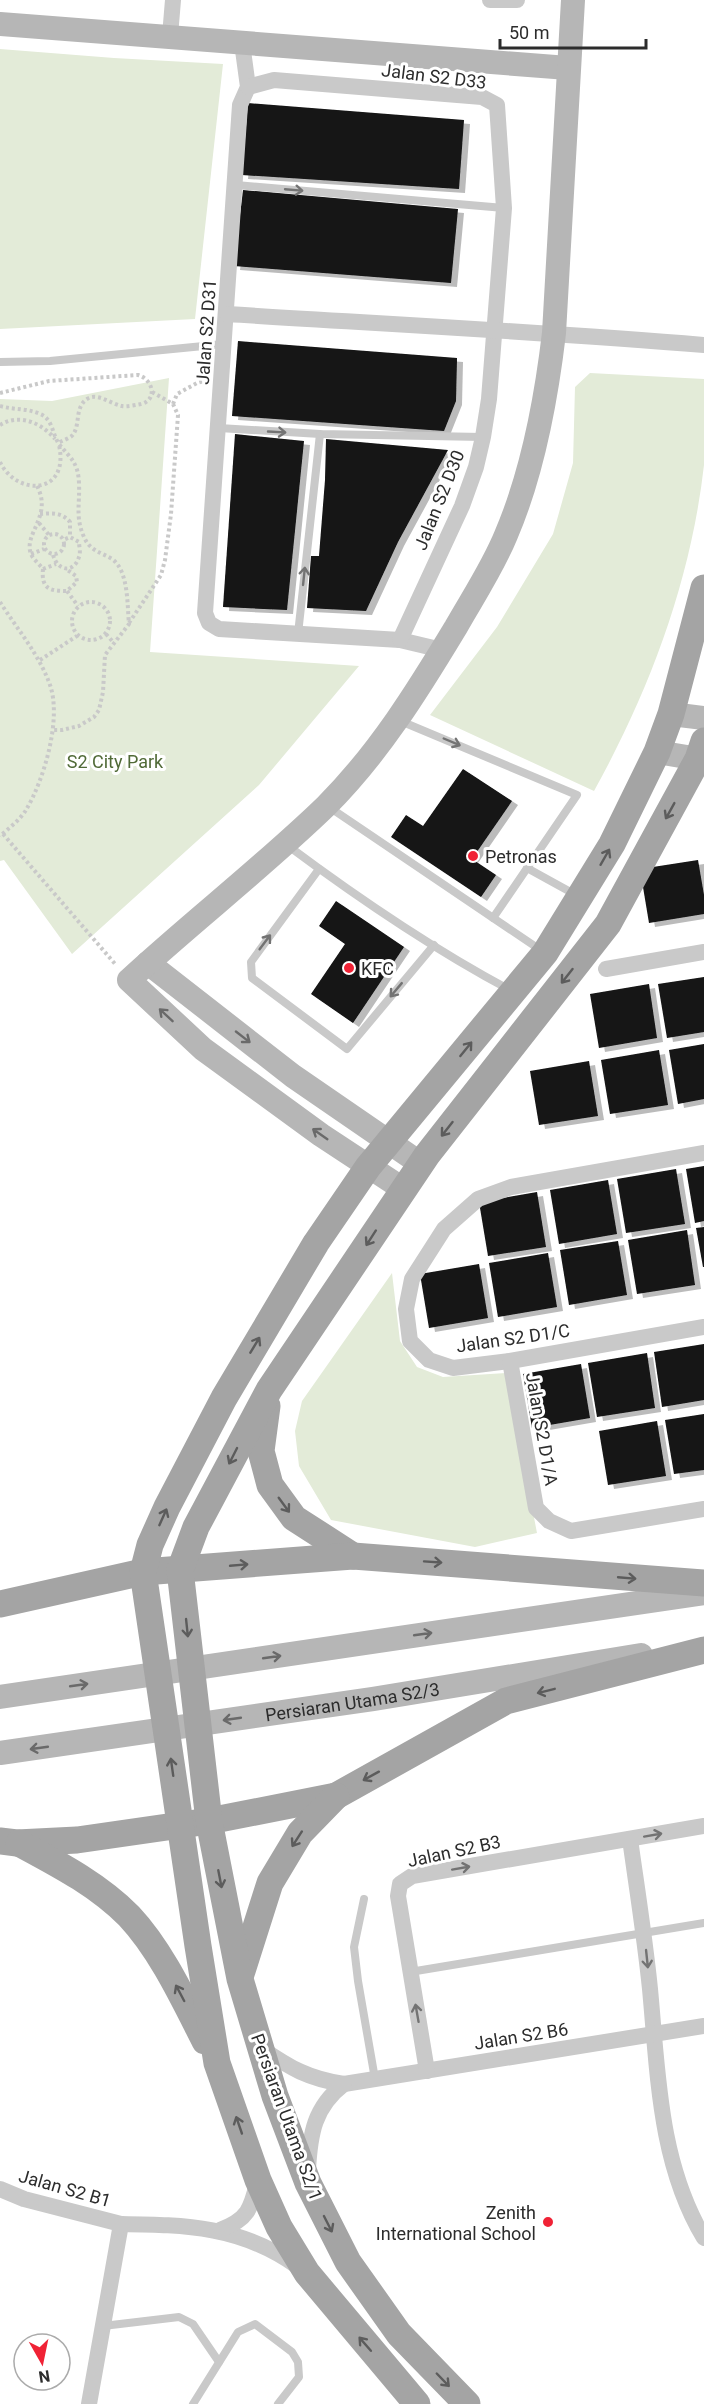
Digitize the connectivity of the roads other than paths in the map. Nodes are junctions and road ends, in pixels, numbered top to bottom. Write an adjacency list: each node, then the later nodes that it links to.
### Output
1 (173, 0): 4 (street)
2 (573, 0): 6 (street)
3 (0, 24): 4 (street)
4 (170, 36): 5 (street)
5 (242, 43): 6 (street); 7 (street, Jalan S2 D31)
6 (568, 68): 12 (street)
7 (248, 87): 8 (street, Jalan S2 D31); 9 (street, Jalan S2 D33)
8 (236, 185): 9 (lane, one-way to 9); 10 (street, Jalan S2 D31)
9 (504, 208): 11 (street, Jalan S2 D33)
10 (227, 314): 11 (street); 13 (street, Jalan S2 D31)
11 (493, 332): 12 (street); 18 (street, Jalan S2 D30)
12 (554, 333): 14 (street); 22 (street)
13 (225, 344): 15 (lane); 16 (street, Jalan S2 D31)
14 (704, 345)
15 (0, 362)
16 (219, 428): 17 (lane, one-way to 17); 20 (street, Jalan S2 D31)
17 (320, 434): 18 (lane); 20 (lane, one-way to 17)
18 (483, 437): 21 (street, Jalan S2 D30)
19 (704, 588): 23 (main road)
20 (298, 634): 21 (street)
21 (400, 640): 22 (street)
22 (442, 650): 25 (street)
23 (671, 714): 24 (street); 26 (main road)
24 (704, 718)
25 (398, 719): 28 (street); 30 (lane, one-way to 30)
26 (657, 752): 27 (street); 32 (main road, one-way to 26)
27 (702, 754): 42 (main road, one-way to 42)
28 (326, 805): 29 (street); 33 (lane)
29 (285, 843): 31 (lane); 37 (street)
30 (527, 868): 32 (lane); 33 (lane)
31 (319, 869): 34 (lane); 34 (lane, one-way to 31)
32 (581, 897): 36 (main road)
33 (493, 918): 36 (lane)
34 (434, 945): 39 (lane)
35 (704, 952): 38 (street)
36 (544, 953): 39 (main road)
37 (147, 963): 40 (street, one-way to 40); 43 (street, one-way to 37)
38 (606, 969)
39 (513, 991): 40 (main road, one-way to 39)
40 (389, 1142): 42 (street); 43 (main road)
41 (704, 1154): 46 (street, Jalan S2 D1/C)
42 (421, 1164): 44 (main road)
43 (368, 1167): 44 (street); 51 (main road, one-way to 43)
44 (403, 1189): 47 (main road, one-way to 47)
45 (704, 1327): 46 (street, Jalan S2 D1/C)
46 (510, 1361): 48 (street, Jalan S2 D1/A)
47 (269, 1390): 49 (main road, one-way to 49); 50 (main road, one-way to 50)
48 (704, 1509)
49 (353, 1556): 50 (main road, one-way to 49); 52 (main road, one-way to 52)
50 (180, 1570): 51 (main road); 60 (main road, Persiaran Utama S2/1, one-way to 60)
51 (143, 1572): 54 (main road); 61 (main road, one-way to 51)
52 (704, 1583)
53 (704, 1593): 57 (street, one-way to 53)
54 (0, 1604)
55 (704, 1645): 58 (street, Persiaran Utama S2/3, one-way to 58)
56 (704, 1650): 59 (main road, one-way to 59)
57 (0, 1697)
58 (0, 1753)
59 (336, 1796): 60 (main road); 69 (main road, one-way to 69)
60 (209, 1821): 61 (main road); 69 (main road, Persiaran Utama S2/1, one-way to 69)
61 (181, 1825): 64 (main road); 73 (main road)
62 (704, 1826): 63 (street, Jalan S2 B3, one-way to 62)
63 (630, 1839): 67 (street); 68 (street, Jalan S2 B3, one-way to 63)
64 (9, 1842): 73 (main road, one-way to 64)
65 (364, 1899): 75 (lane)
66 (704, 1923): 67 (lane)
67 (644, 1933): 68 (lane); 71 (street, one-way to 71)
68 (410, 1972): 74 (street, Jalan S2 B3, one-way to 68)
69 (240, 1979): 72 (main road, Persiaran Utama S2/1)
70 (704, 2026): 71 (street, Jalan S2 B6)
71 (654, 2034): 74 (street, Jalan S2 B6); 82 (street)
72 (258, 2045): 76 (street, Jalan S2 B6); 78 (main road, Persiaran Utama S2/1)
73 (217, 2063): 77 (main road, one-way to 73)
74 (427, 2071): 75 (street, Jalan S2 B6)
75 (375, 2079): 76 (street, Jalan S2 B6)
76 (344, 2084): 78 (street)
77 (258, 2180): 81 (street); 83 (main road)
78 (308, 2183): 90 (main road, Persiaran Utama S2/1, one-way to 90)
79 (0, 2189): 80 (street, Jalan S2 B1)
80 (121, 2224): 81 (street, Jalan S2 B1); 84 (street, Jalan S2 B1)
81 (220, 2230): 83 (street, Jalan S2 B1)
82 (704, 2238)
83 (307, 2273): 89 (main road, one-way to 83)
84 (103, 2325): 85 (lane); 86 (street, Jalan S2 B1)
85 (219, 2362): 87 (lane); 88 (lane)
86 (89, 2404)
87 (193, 2404)
88 (278, 2404)
89 (417, 2404)
90 (467, 2404)

